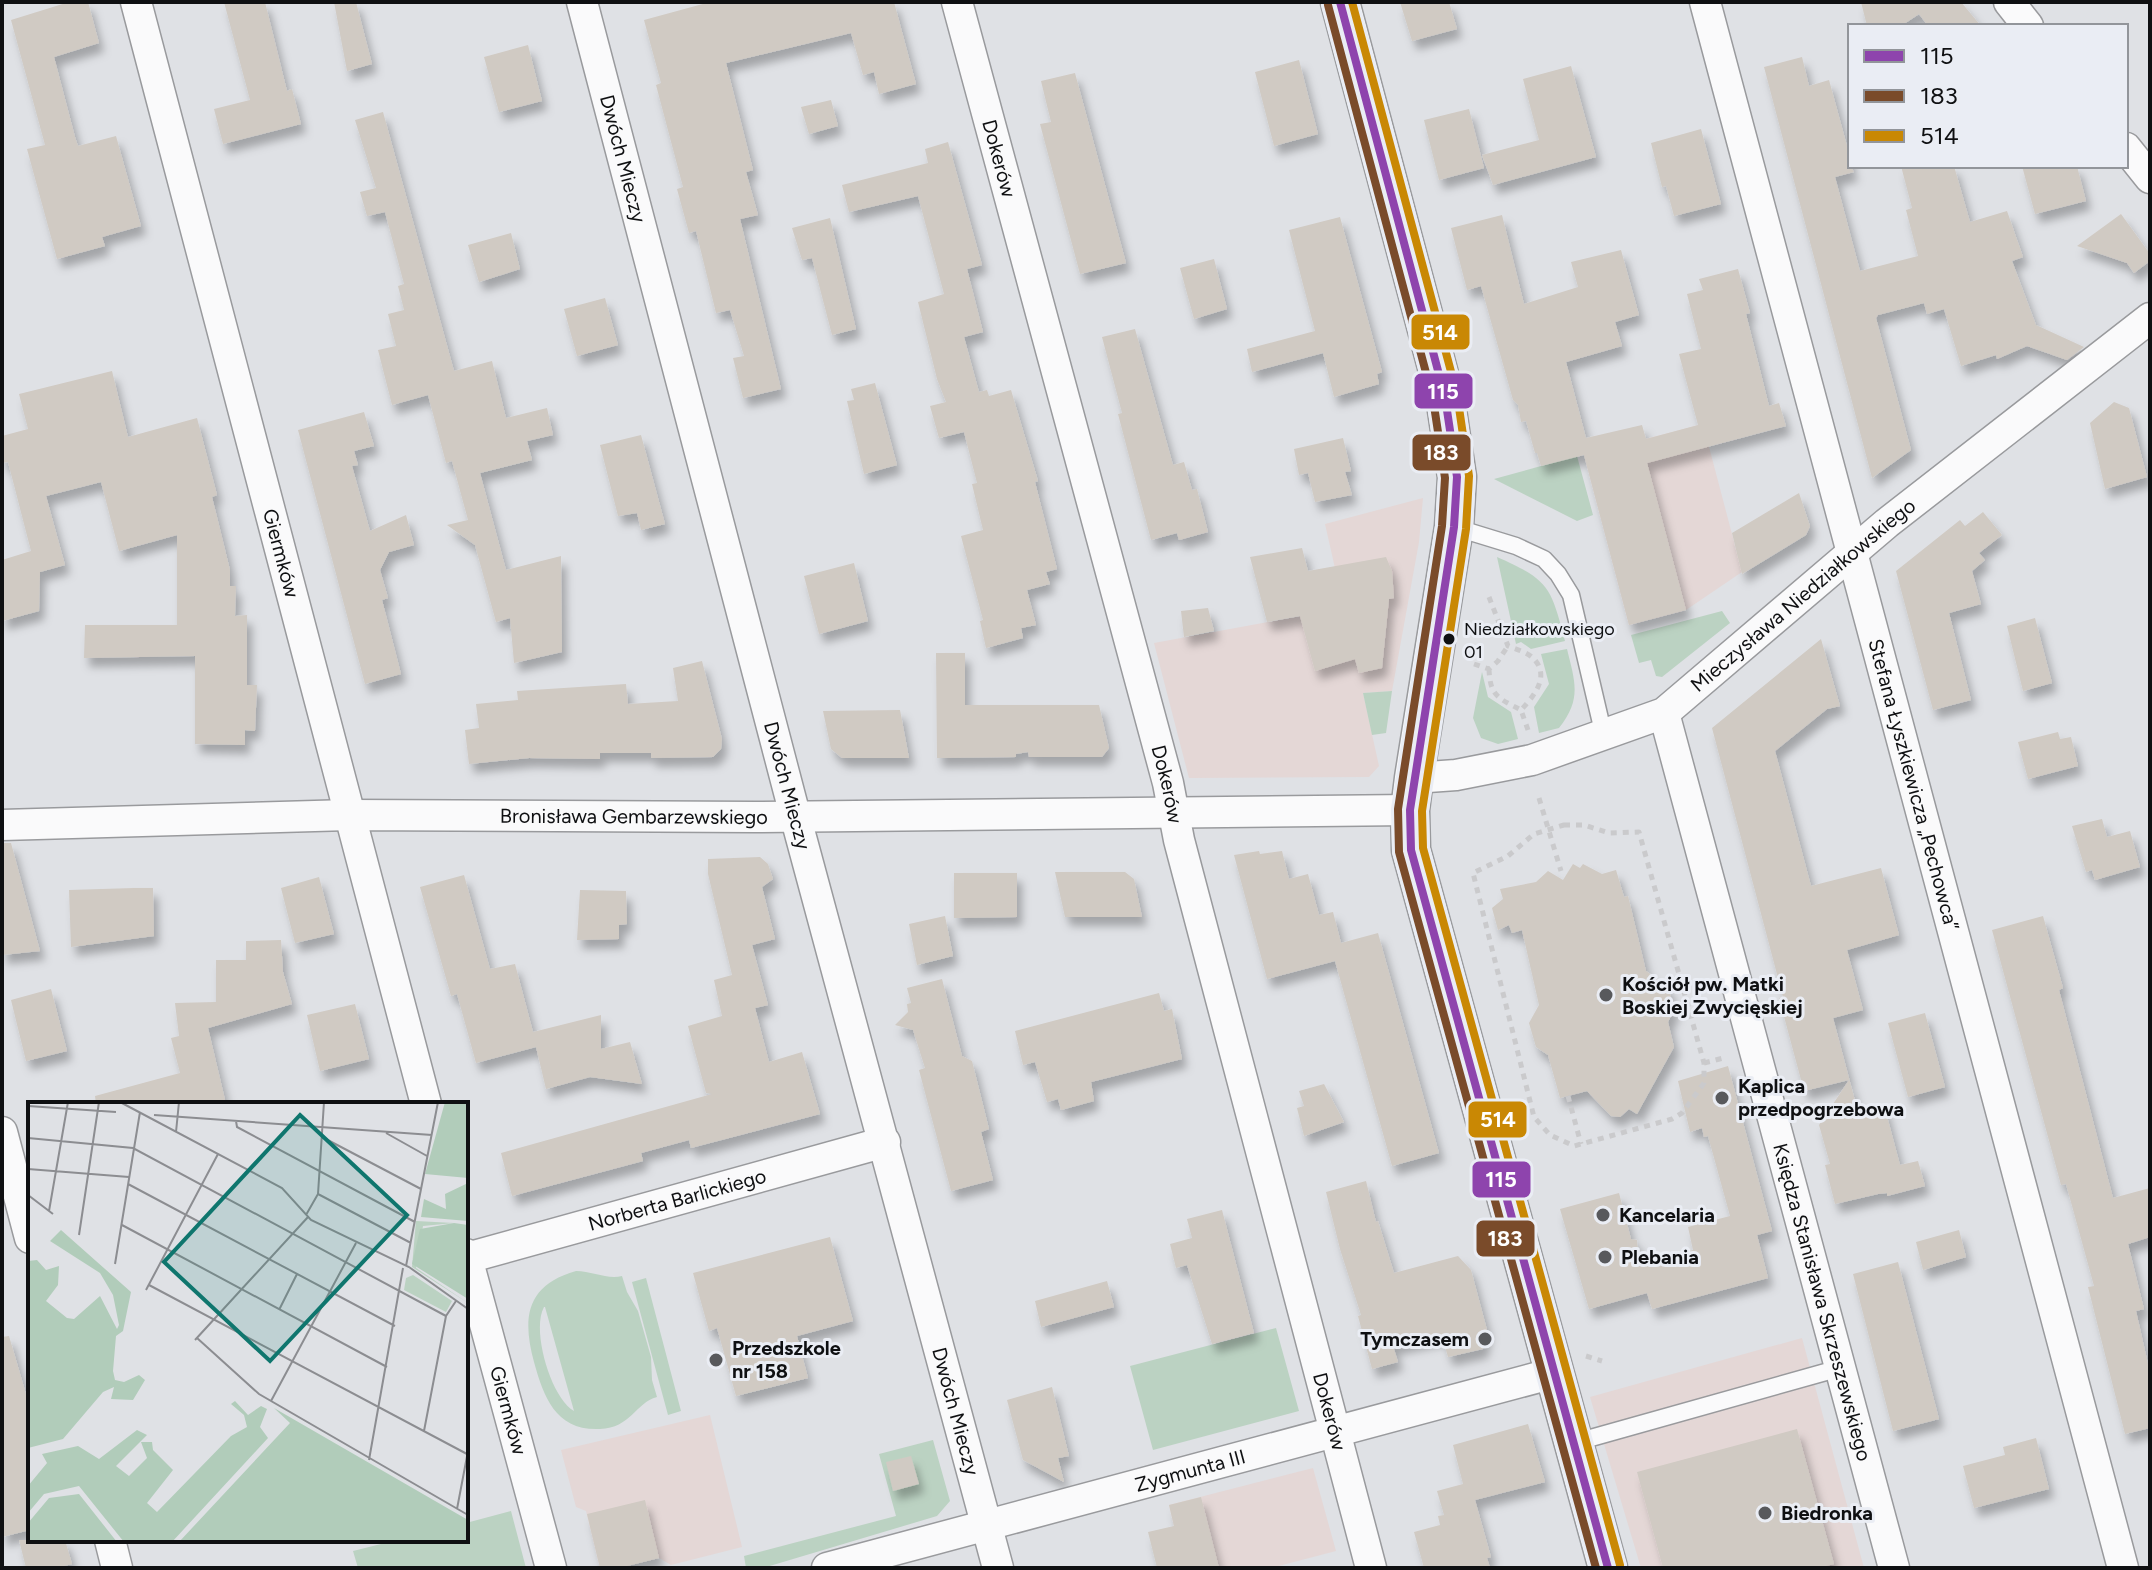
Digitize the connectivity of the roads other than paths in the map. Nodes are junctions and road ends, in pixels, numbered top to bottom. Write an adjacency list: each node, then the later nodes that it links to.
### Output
1 (136, 2): 17 (street, Giermków)
2 (582, 2): 18 (street, Dwóch Mieczy)
3 (957, 2): 16 (street, Dokerów)
4 (1340, 2): 11 (street)
5 (1705, 2): 12 (street, Stefana Łyszkiewicza „Pechowca”)
6 (2009, 2): 7 (street)
7 (2026, 24)
8 (2128, 150): 9 (street)
9 (2150, 178)
10 (2147, 329): 12 (street, Mieczysława Niedziałkowskiego)
11 (1454, 527): 14 (lane); 15 (street)
12 (1852, 551): 13 (street, Mieczysława Niedziałkowskiego); 39 (street, Stefana Łyszkiewicza „Pechowca”)
13 (1664, 713): 14 (street, Mieczysława Niedziałkowskiego); 26 (street, Księdza Stanisława Skrzeszewskiego)
14 (1604, 736): 15 (street, Mieczysława Niedziałkowskiego)
15 (1412, 794): 16 (street, Bronisława Gembarzewskiego); 27 (street)
16 (1175, 814): 18 (street, Bronisława Gembarzewskiego); 28 (street, Dokerów)
17 (349, 815): 18 (street, Bronisława Gembarzewskiego); 19 (street, Bronisława Gembarzewskiego); 20 (street, Giermków)
18 (795, 815): 22 (street, Dwóch Mieczy)
19 (2, 825)
20 (425, 1102)
21 (2, 1132): 23 (street)
22 (885, 1142): 24 (street, Norberta Barlickiego); 30 (street, Dwóch Mieczy)
23 (28, 1230)
24 (468, 1255)
25 (468, 1263): 33 (street, Giermków)
26 (1840, 1368): 29 (lane); 38 (street, Księdza Stanisława Skrzeszewskiego)
27 (1554, 1373): 28 (street, Zygmunta III); 29 (street)
28 (1334, 1431): 30 (street, Zygmunta III); 36 (street, Dokerów)
29 (1573, 1443): 37 (street)
30 (988, 1527): 34 (street, Zygmunta III); 35 (street, Dwóch Mieczy)
31 (110, 1542): 32 (street)
32 (117, 1568)
33 (551, 1568)
34 (827, 1568)
35 (998, 1568)
36 (1371, 1568)
37 (1608, 1568)
38 (1894, 1568)
39 (2123, 1568)

